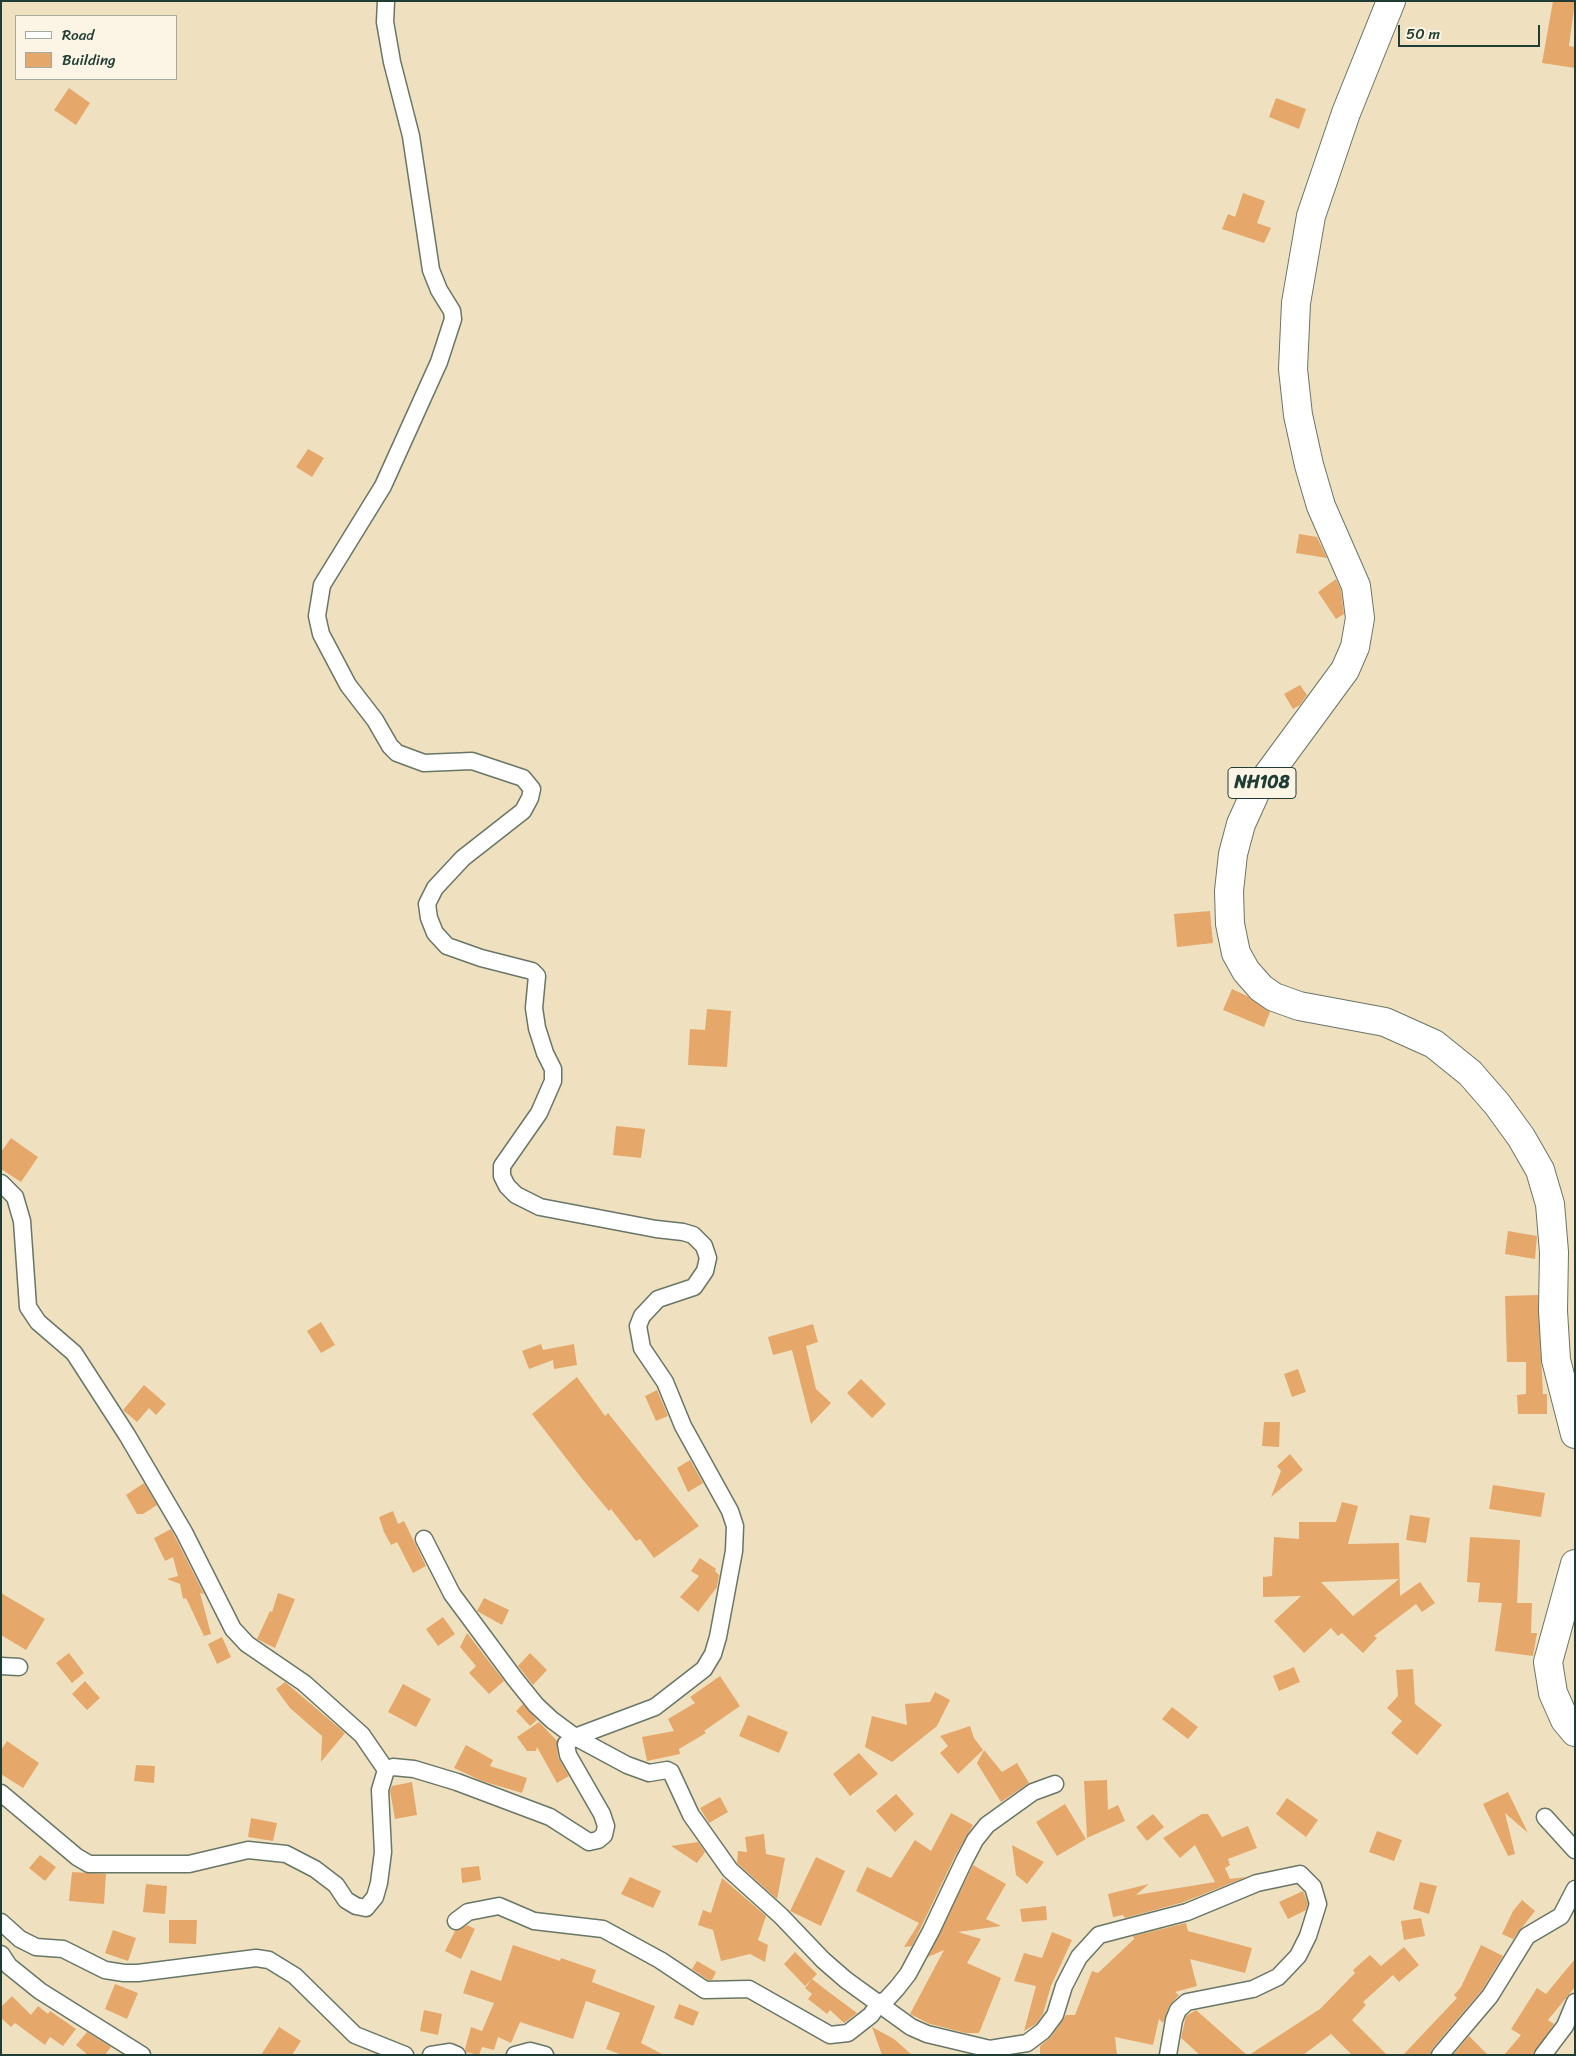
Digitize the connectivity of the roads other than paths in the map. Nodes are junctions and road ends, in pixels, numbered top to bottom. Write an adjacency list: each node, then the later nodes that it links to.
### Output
1 (386, 1): 10 (street)
2 (1391, 1): 4 (highway, NH108)
3 (1, 1183): 11 (street)
4 (1575, 1434)
5 (424, 1539): 10 (street)
6 (1575, 1564): 9 (highway)
7 (1, 1666): 8 (street)
8 (19, 1667)
9 (1575, 1732)
10 (575, 1736): 11 (street); 20 (street)
11 (386, 1770): 13 (street)
12 (1055, 1784): 20 (street)
13 (1, 1793)
14 (1545, 1817): 15 (street)
15 (1575, 1850)
16 (1575, 1889): 30 (street)
17 (456, 1921): 20 (street)
18 (1, 1922): 24 (street)
19 (1, 1954): 23 (street)
20 (880, 2002): 22 (street)
21 (1575, 2002): 31 (street)
22 (995, 2052): 29 (street)
23 (142, 2055)
24 (405, 2055)
25 (431, 2055): 26 (street)
26 (457, 2055)
27 (515, 2055): 28 (street)
28 (545, 2055)
29 (1168, 2055)
30 (1440, 2055)
31 (1543, 2055)

